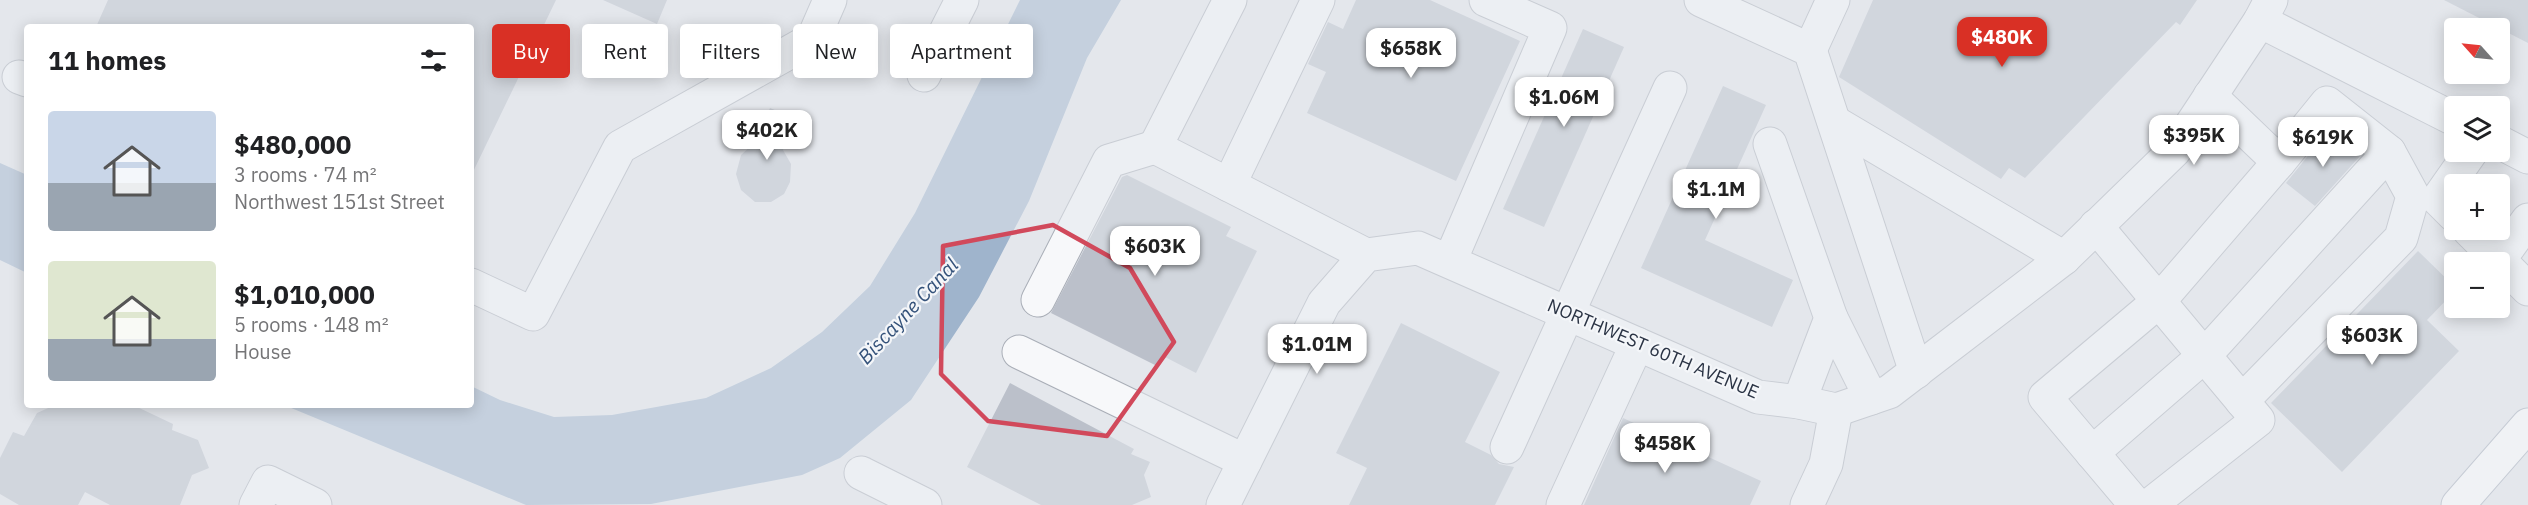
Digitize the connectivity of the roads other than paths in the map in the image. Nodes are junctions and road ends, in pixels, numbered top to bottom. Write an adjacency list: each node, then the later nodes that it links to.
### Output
1 (830, 0): 33 (street)
2 (962, 0): 9 (street)
3 (1230, 0): 16 (street)
4 (1318, 0): 21 (street)
5 (1486, 0): 31 (street)
6 (1701, 0): 10 (street)
7 (1833, 0): 10 (street)
8 (2265, 10): 12 (street); 13 (street)
9 (950, 24)
10 (1810, 50): 14 (street)
11 (1670, 88): 37 (street)
12 (2210, 96): 20 (street); 25 (street)
13 (2444, 113)
14 (1834, 122): 30 (street); 42 (street)
15 (1770, 144): 38 (street)
16 (1155, 147): 21 (street); 35 (street)
17 (2510, 148): 19 (street)
18 (2389, 152): 20 (street); 41 (street); 44 (street)
19 (2528, 157)
20 (2279, 162): 36 (street)
21 (1229, 185): 29 (street)
22 (2444, 190): 23 (street)
23 (2444, 205)
24 (2528, 220): 28 (street)
25 (2096, 226): 30 (street); 36 (street)
26 (2479, 240): 27 (street)
27 (2491, 252)
28 (2505, 252)
29 (1366, 255): 31 (street, NORTHWEST 60TH AVENUE); 50 (street)
30 (2064, 258): 42 (street)
31 (1450, 261): 37 (street, NORTHWEST 60TH AVENUE)
32 (2510, 271): 34 (street)
33 (474, 286)
34 (2528, 289)
35 (1038, 300)
36 (2159, 302): 41 (street); 49 (street)
37 (1568, 313): 39 (street, NORTHWEST 60TH AVENUE); 48 (street)
38 (1831, 318): 43 (street); 45 (street)
39 (1637, 344): 45 (street, NORTHWEST 60TH AVENUE); 56 (street)
40 (1019, 352): 50 (street)
41 (2204, 356): 44 (street); 49 (street)
42 (1916, 372): 43 (street)
43 (1871, 398): 46 (street)
44 (2242, 401): 59 (street)
45 (1799, 402): 46 (street, NORTHWEST 60TH AVENUE)
46 (1836, 410): 57 (street)
47 (2528, 425): 60 (main road)
48 (1507, 447)
49 (2092, 453): 58 (street)
50 (1245, 461): 55 (street)
51 (861, 473): 54 (street)
52 (256, 505): 53 (street)
53 (315, 505)
54 (925, 505)
55 (1223, 505)
56 (1563, 505)
57 (1807, 505)
58 (2136, 505)
59 (2150, 505)
60 (2458, 505)

